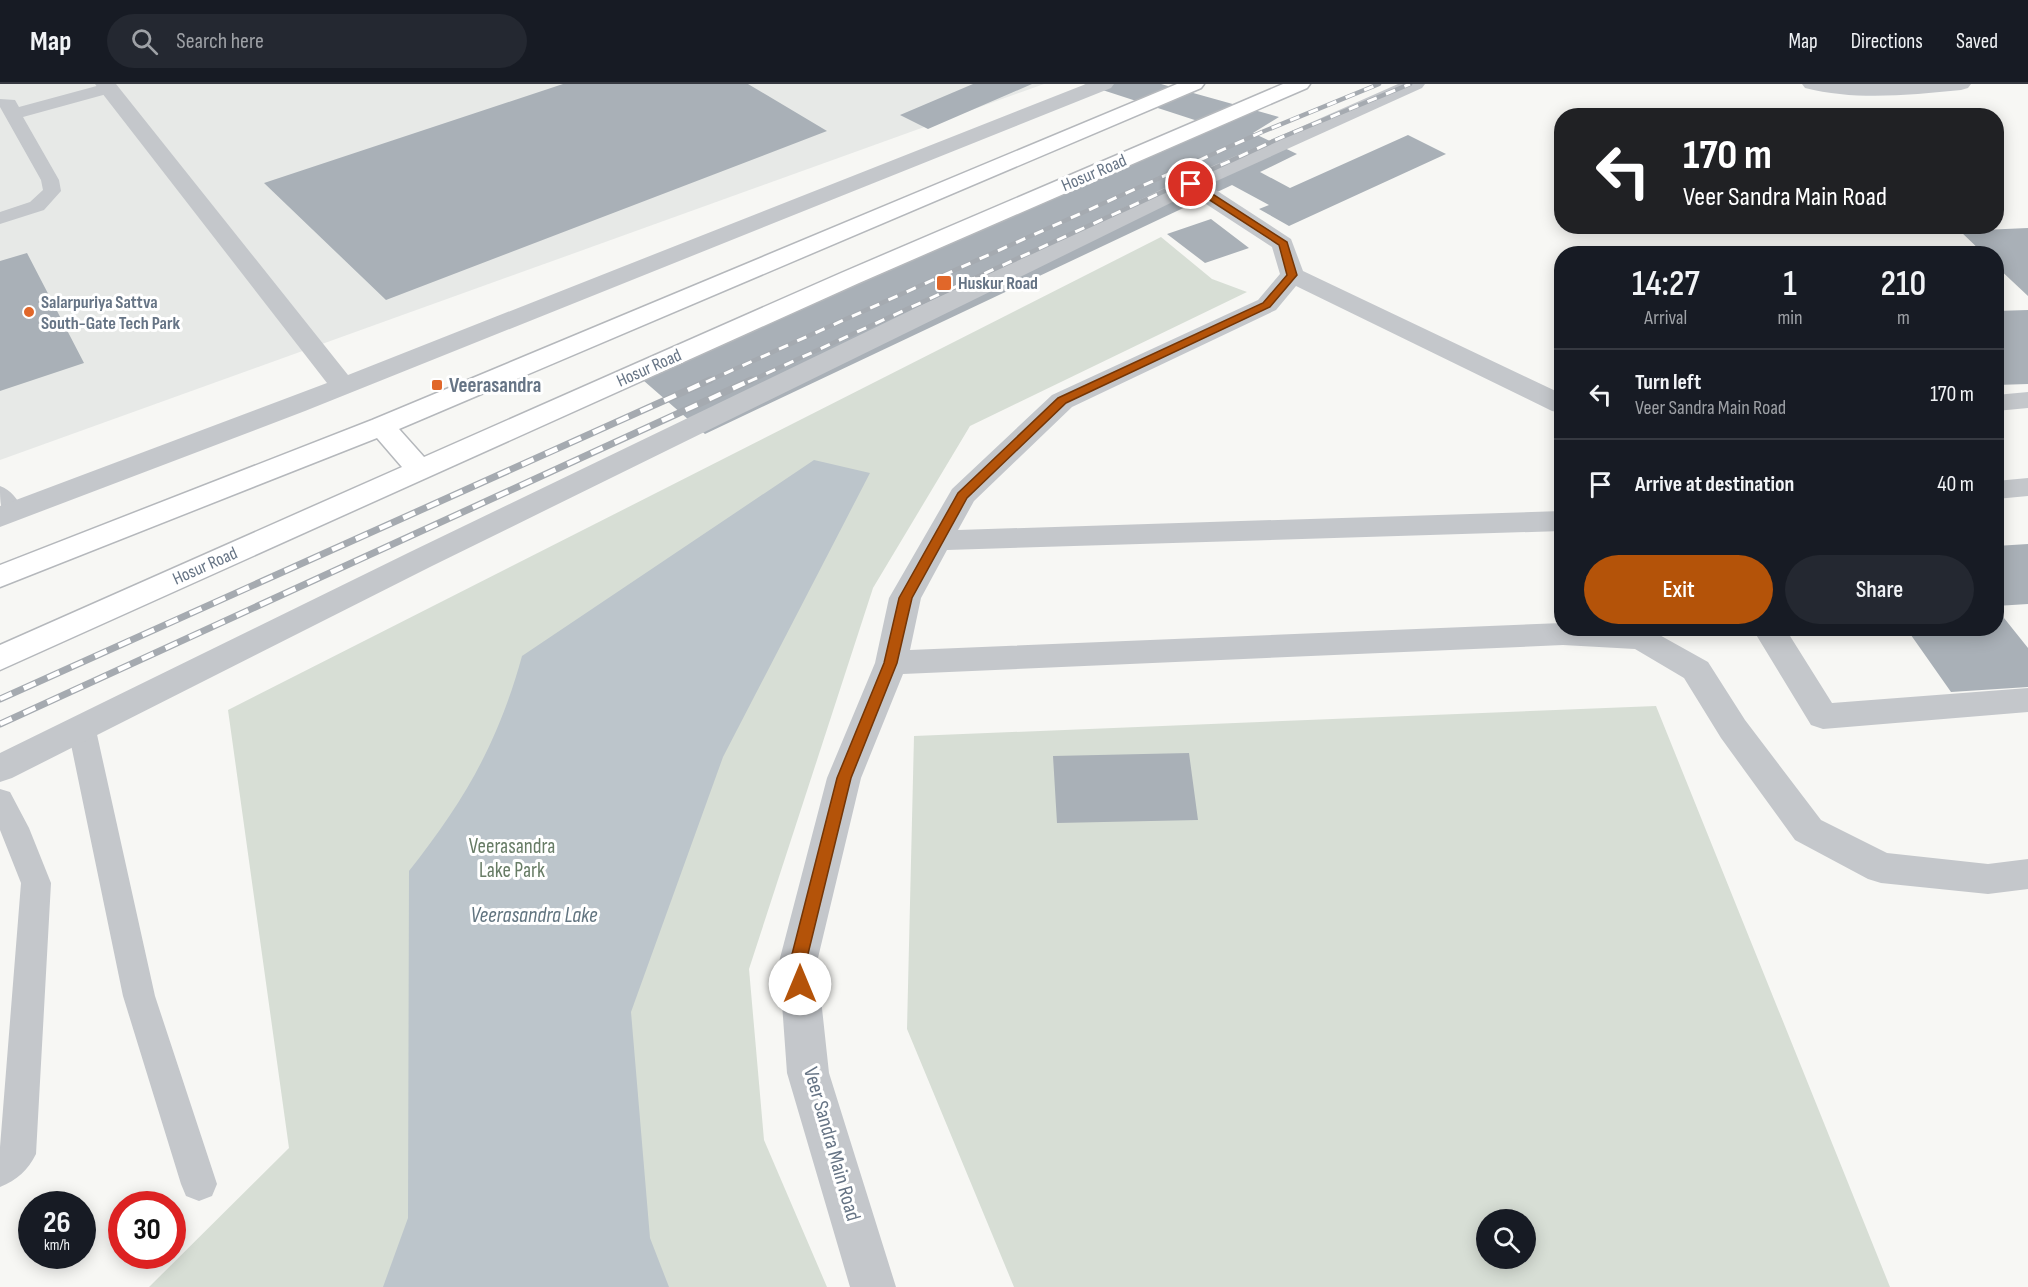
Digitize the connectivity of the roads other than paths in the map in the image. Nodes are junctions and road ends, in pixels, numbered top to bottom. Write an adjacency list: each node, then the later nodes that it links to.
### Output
1 (1104, 84): 12 (street)
2 (1194, 84): 16 (highway)
3 (1300, 84): 17 (highway, Hosur Road)
4 (1415, 84): 9 (street)
5 (1812, 84): 6 (street)
6 (1961, 84)
7 (106, 86): 8 (lane); 12 (street)
8 (7, 109): 10 (lane)
9 (1191, 184): 11 (street); 30 (street)
10 (0, 218)
11 (1292, 275): 14 (street); 22 (street, Veer Sandra Main Road)
12 (342, 384): 20 (street)
13 (2028, 400): 15 (street)
14 (1554, 401)
15 (2004, 402)
16 (382, 426): 17 (highway); 23 (highway)
17 (419, 470): 27 (highway, Hosur Road)
18 (2028, 487): 19 (street)
19 (2004, 489)
20 (4, 508)
21 (1554, 521): 22 (street)
22 (938, 540): 28 (street, Veer Sandra Main Road)
23 (0, 577)
24 (1554, 634): 28 (street)
25 (1602, 636): 33 (street)
26 (1773, 636): 29 (street)
27 (0, 658)
28 (891, 663): 36 (street, Veer Sandra Main Road)
29 (2028, 700)
30 (82, 730): 31 (street); 35 (lane)
31 (0, 770)
32 (0, 800): 34 (lane)
33 (2028, 874)
34 (0, 1170)
35 (199, 1184)
36 (873, 1287)

